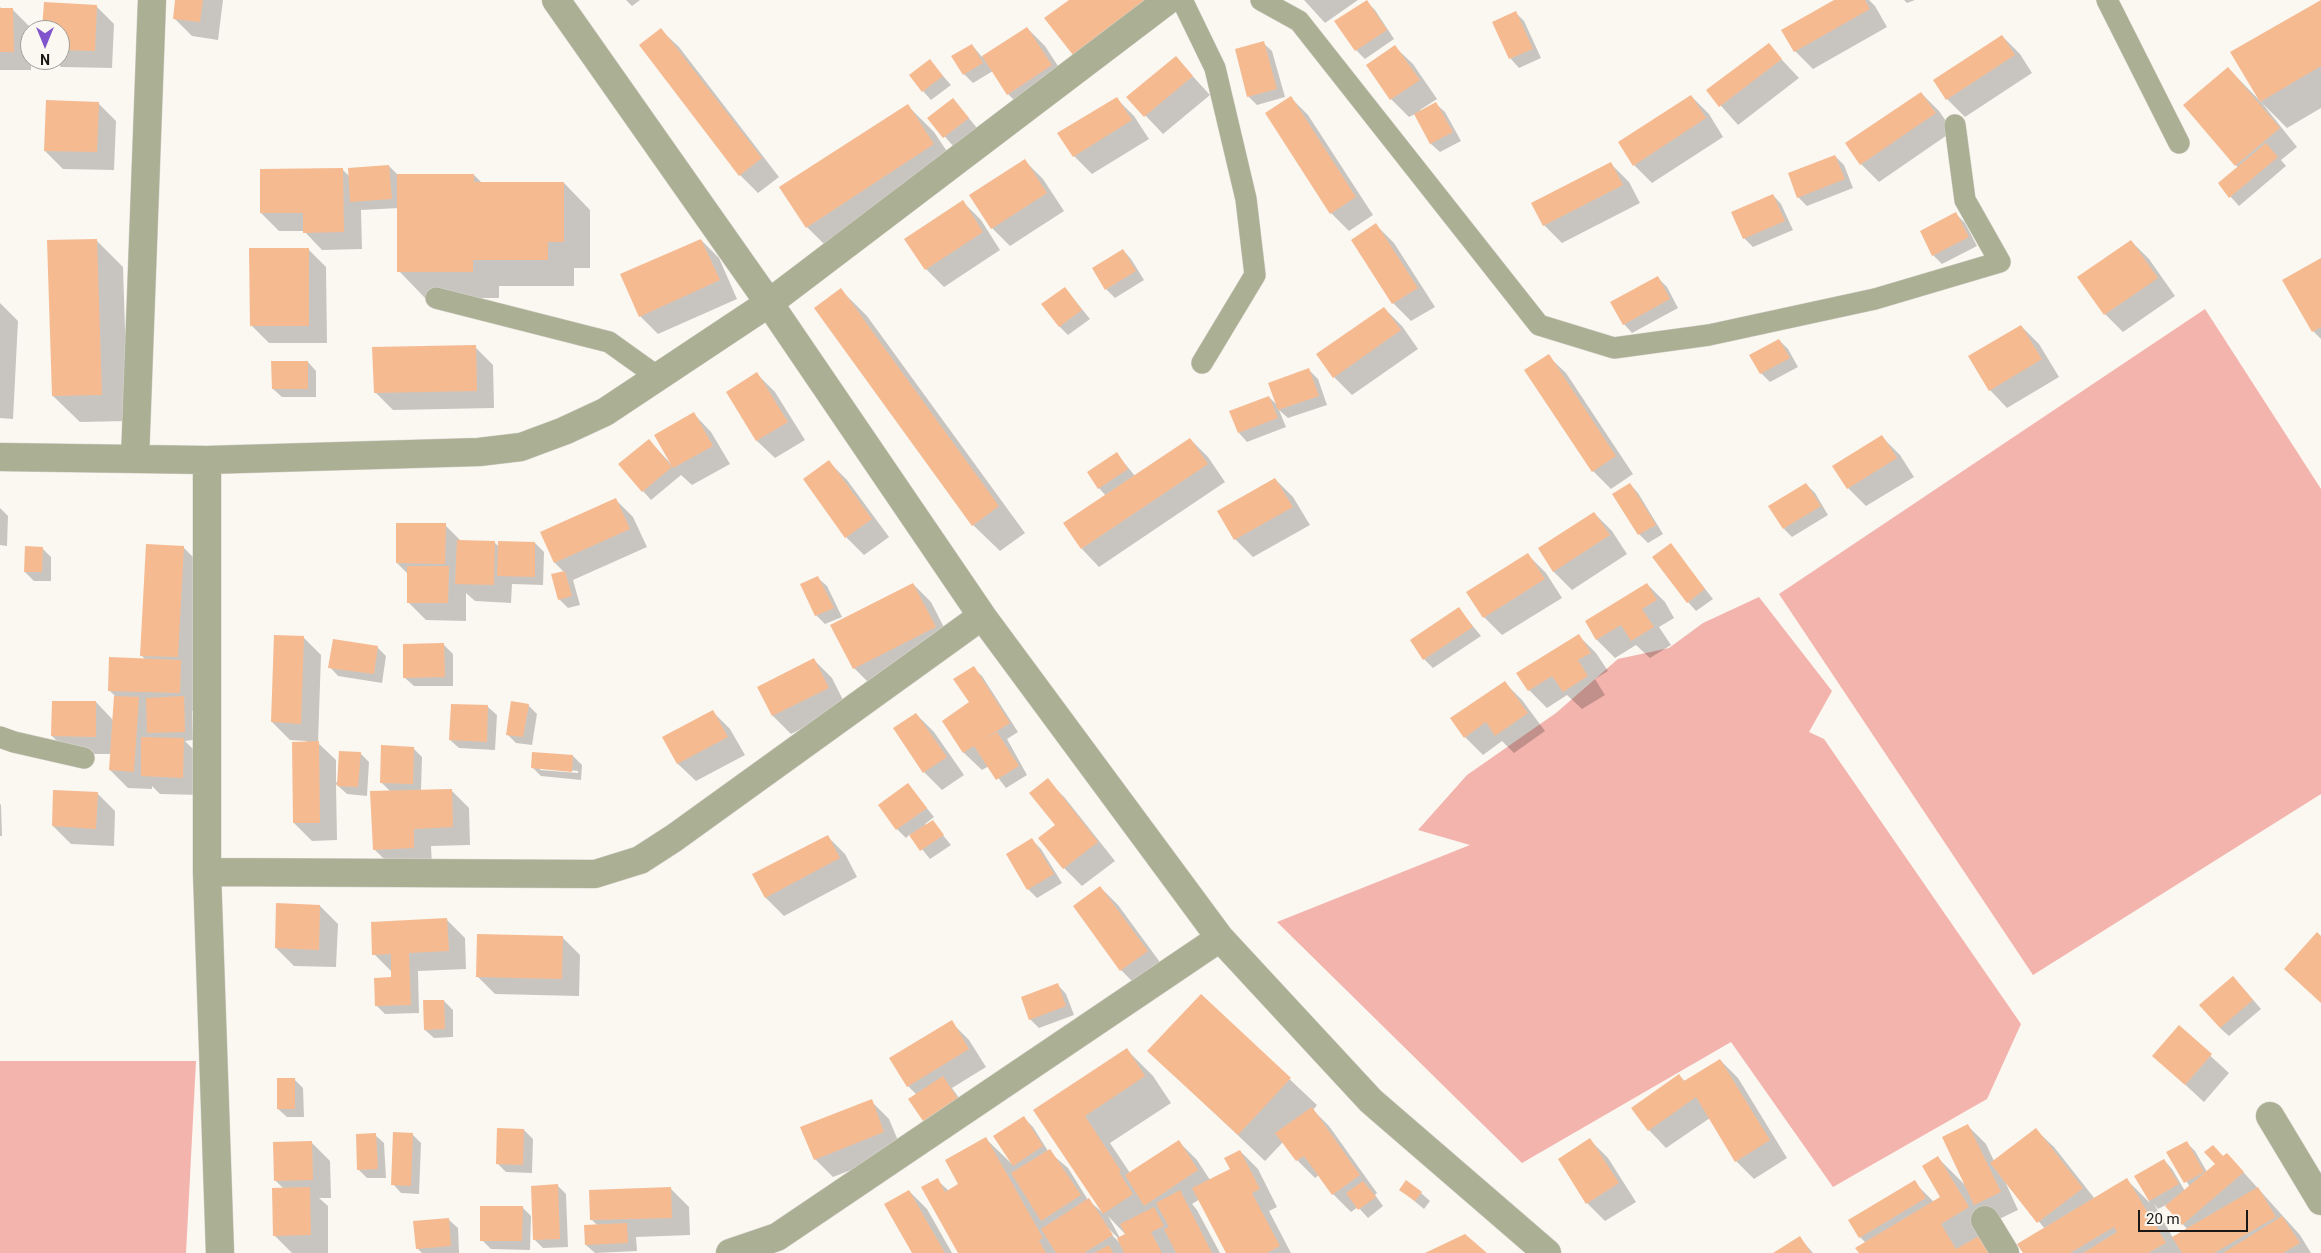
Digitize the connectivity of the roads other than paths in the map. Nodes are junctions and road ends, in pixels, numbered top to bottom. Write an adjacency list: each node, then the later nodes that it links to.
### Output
1 (152, 0): 14 (street)
2 (556, 0): 10 (street)
3 (1168, 0): 10 (street)
4 (1182, 0): 11 (lane)
5 (1261, 0): 7 (lane)
6 (2107, 0): 8 (lane)
7 (1955, 125)
8 (2179, 143)
9 (436, 298): 12 (lane)
10 (769, 303): 12 (street); 16 (street)
11 (1202, 363)
12 (658, 377): 15 (street)
13 (0, 457): 14 (street)
14 (135, 459): 15 (street)
15 (207, 460): 19 (street)
16 (982, 616): 19 (street); 20 (street)
17 (0, 737): 18 (lane)
18 (84, 758)
19 (207, 872): 24 (street)
20 (1220, 938): 25 (street); 26 (street)
21 (2270, 1116): 22 (street)
22 (2321, 1201)
23 (1985, 1220): 27 (street)
24 (220, 1253)
25 (730, 1253)
26 (1547, 1253)
27 (2005, 1253)

